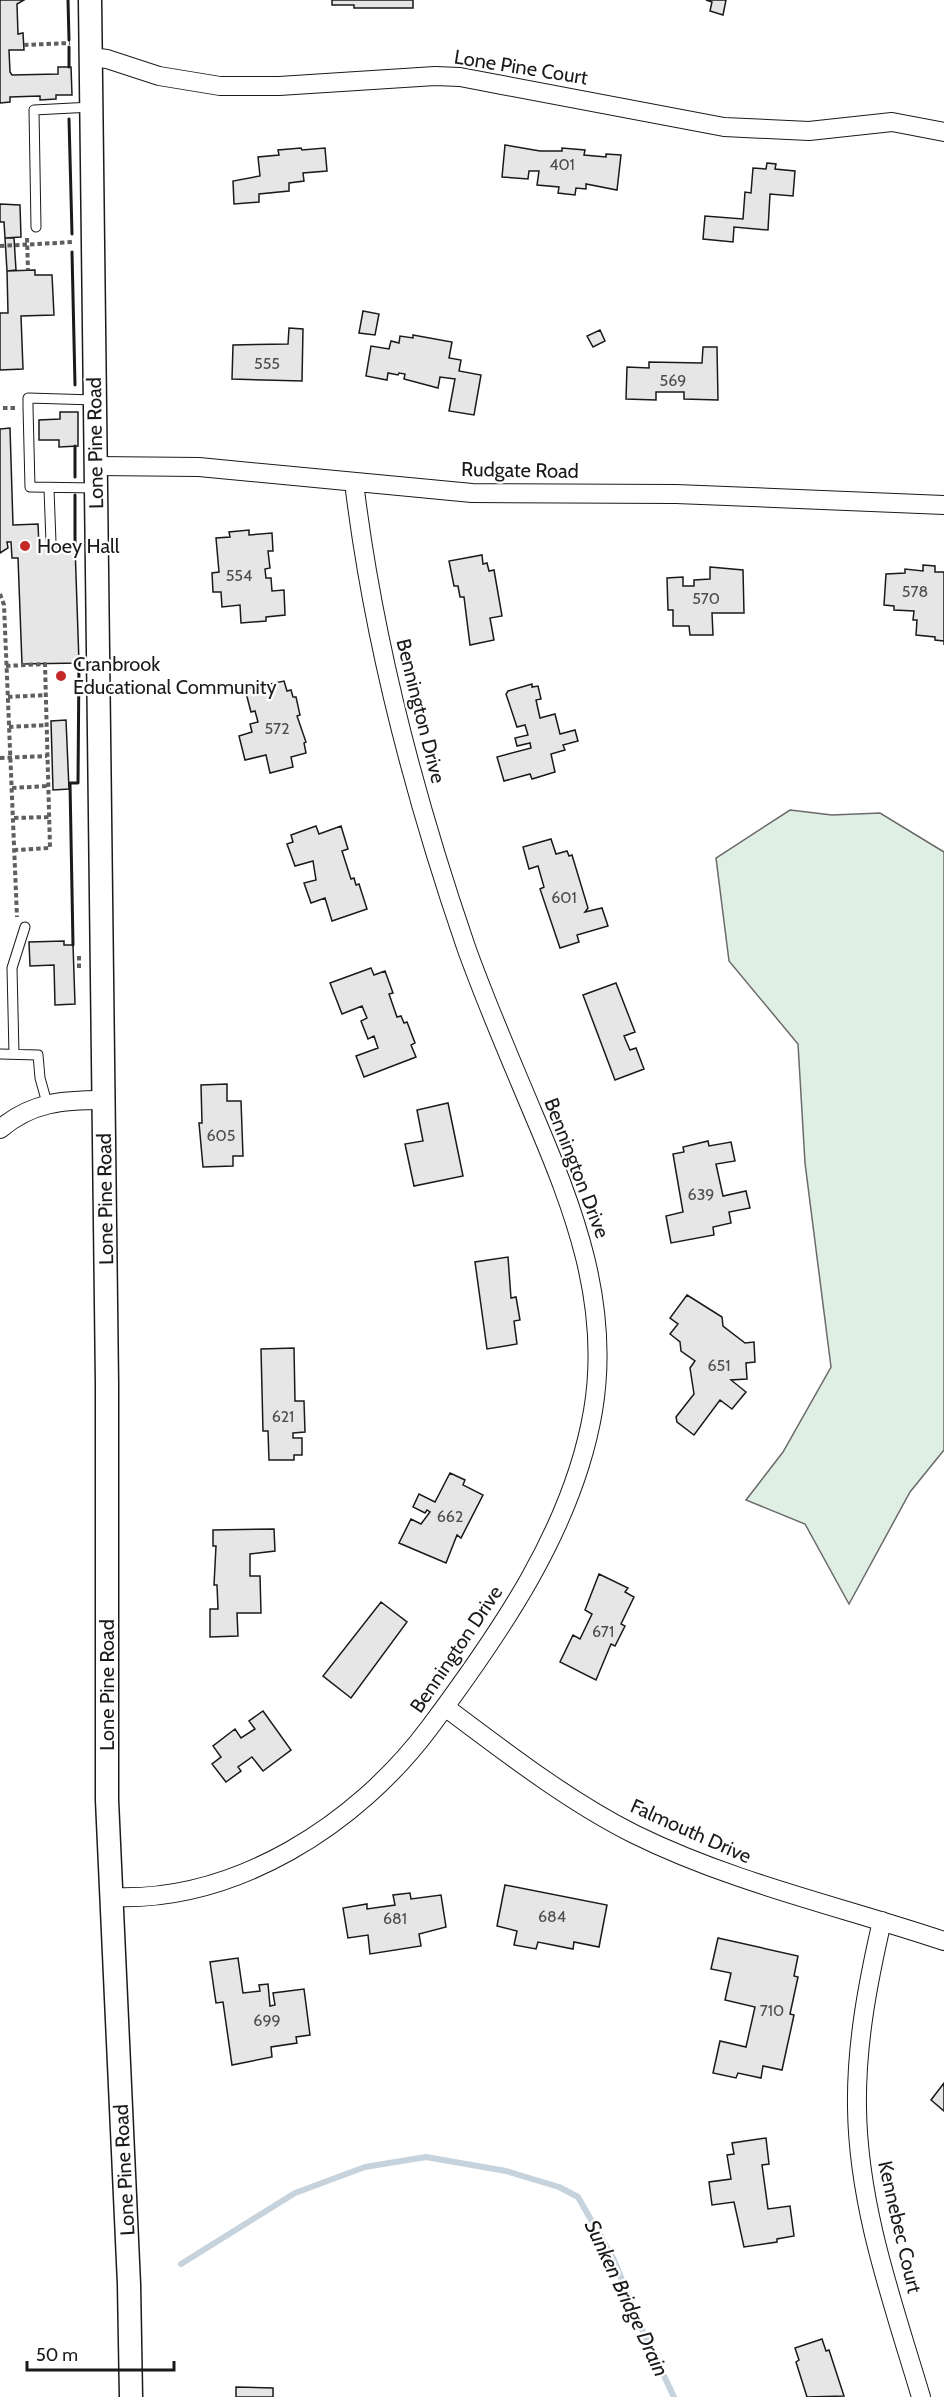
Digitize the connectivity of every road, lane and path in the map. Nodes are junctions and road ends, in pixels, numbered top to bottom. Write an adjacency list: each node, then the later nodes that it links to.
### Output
1 (90, 0): 3 (street, Lone Pine Road)
2 (24, 45): 3 (path)
3 (84, 50): 4 (street, Lone Pine Road); 5 (street, Lone Pine Court)
4 (92, 107): 6 (lane); 9 (street, Lone Pine Road)
5 (944, 132)
6 (36, 227)
7 (80, 242): 8 (path)
8 (0, 246)
9 (95, 400): 10 (street, Lone Pine Road); 12 (lane)
10 (96, 477): 11 (street, Rudgate Road); 12 (lane); 32 (street, Lone Pine Road)
11 (354, 482): 13 (street, Rudgate Road); 35 (street, Bennington Drive)
12 (49, 489): 14 (lane)
13 (944, 505)
14 (51, 543)
15 (0, 594): 16 (path)
16 (6, 666): 17 (path); 18 (path)
17 (45, 695): 18 (path); 19 (path)
18 (8, 697): 20 (path)
19 (46, 725): 20 (path); 21 (path)
20 (9, 727): 22 (path)
21 (47, 756): 22 (path); 24 (path)
22 (10, 757): 23 (path); 25 (path)
23 (0, 758)
24 (48, 786): 25 (path); 26 (path)
25 (12, 788): 27 (path)
26 (49, 817): 27 (path); 28 (path)
27 (14, 818): 28 (path)
28 (15, 850): 29 (path)
29 (21, 927): 31 (lane)
30 (0, 1054): 31 (lane)
31 (14, 1054): 33 (lane)
32 (104, 1100): 33 (street); 36 (street, Lone Pine Road)
33 (47, 1103): 34 (street)
34 (0, 1129)
35 (445, 1707): 36 (street, Bennington Drive); 37 (street, Falmouth Drive)
36 (110, 1897): 39 (street, Lone Pine Road)
37 (882, 1921): 38 (street, Falmouth Drive); 40 (street, Kennebec Court)
38 (944, 1941)
39 (131, 2397)
40 (921, 2397)

